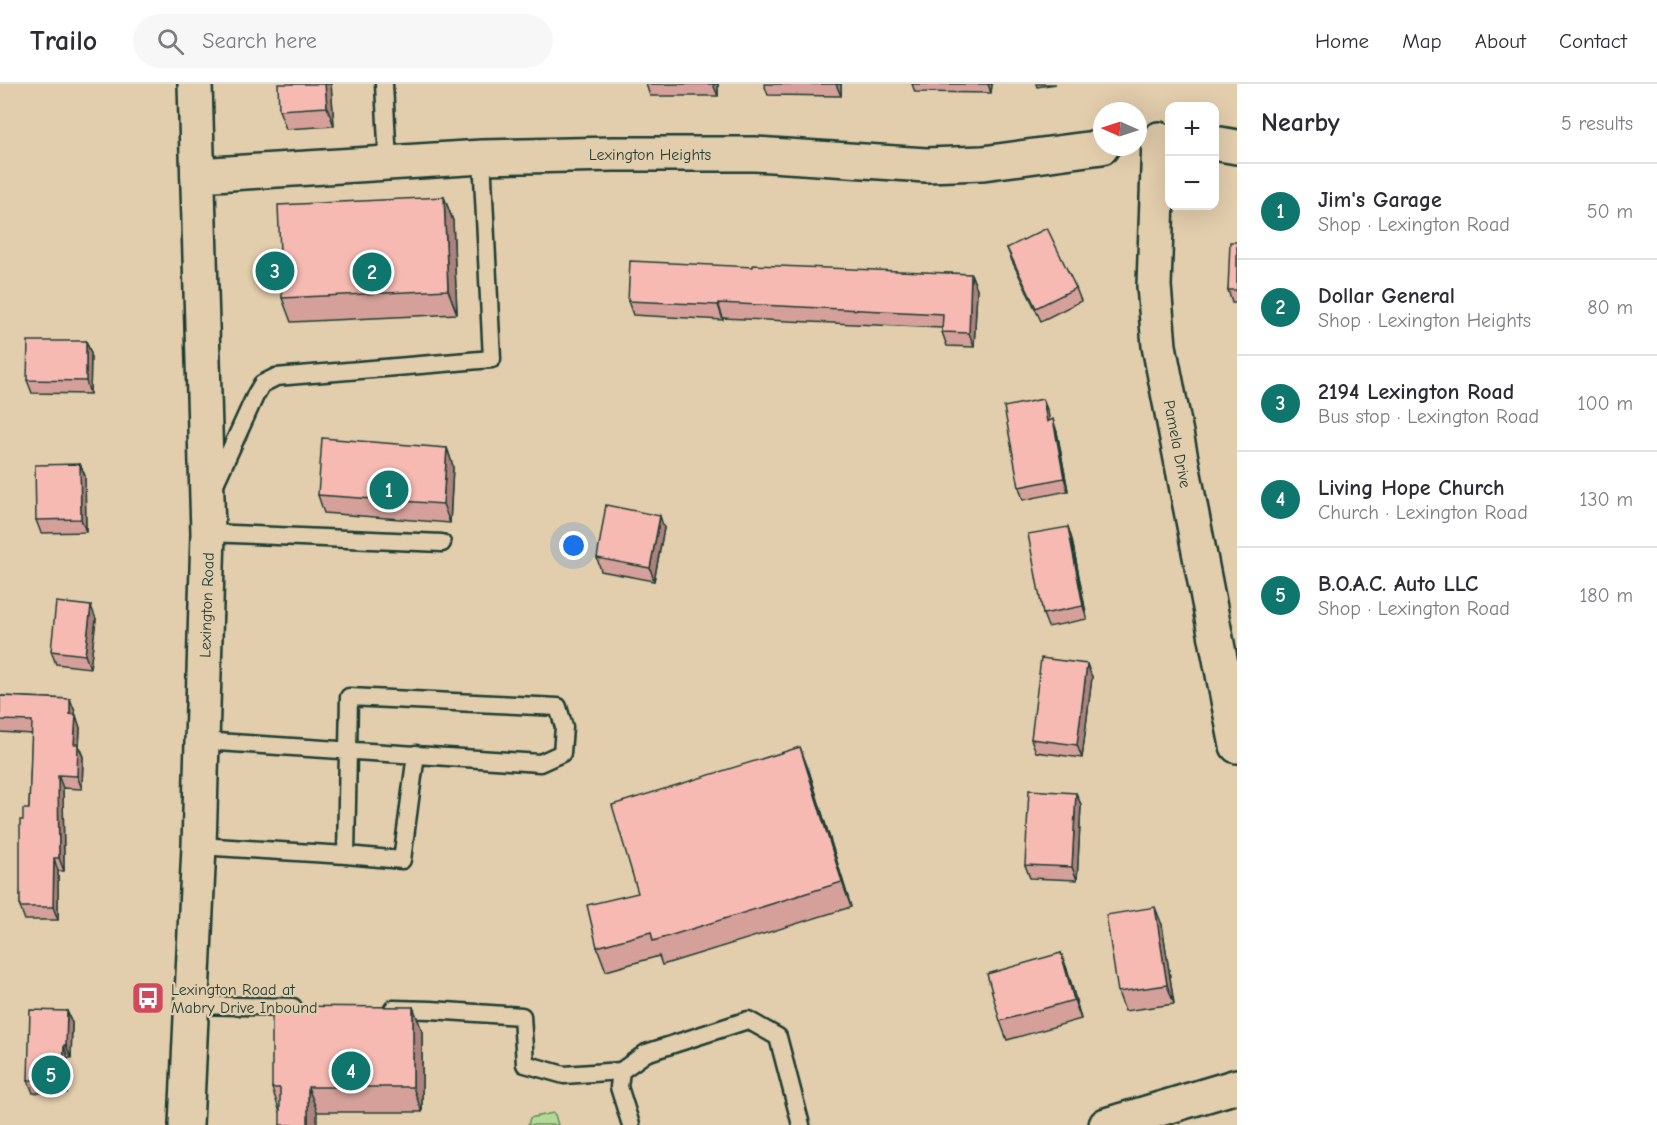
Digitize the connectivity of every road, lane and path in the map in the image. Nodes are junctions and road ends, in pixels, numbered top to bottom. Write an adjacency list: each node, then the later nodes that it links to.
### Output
1 (195, 84): 9 (main road, Lexington Road)
2 (384, 84): 8 (lane)
3 (1156, 140): 14 (main road, Pamela Drive)
4 (1219, 144): 5 (main road)
5 (1237, 147)
6 (1093, 148): 7 (main road, Lexington Heights)
7 (482, 158): 8 (main road, Lexington Heights); 10 (lane)
8 (388, 163): 9 (main road, Lexington Heights)
9 (198, 176): 10 (main road, Lexington Road)
10 (207, 501): 11 (main road, Lexington Road)
11 (208, 534): 12 (lane); 13 (main road, Lexington Road)
12 (442, 543)
13 (202, 741): 15 (lane); 17 (main road, Lexington Road)
14 (1237, 746)
15 (348, 750): 16 (lane); 16 (lane); 18 (lane)
16 (416, 754): 18 (lane)
17 (199, 846): 18 (lane); 19 (main road, Lexington Road)
18 (346, 855)
19 (192, 1005): 20 (lane); 24 (main road, Lexington Road)
20 (311, 1007)
21 (371, 1008): 22 (lane)
22 (621, 1071): 25 (lane); 26 (lane)
23 (1237, 1086): 27 (main road)
24 (186, 1125)
25 (631, 1125)
26 (801, 1125)
27 (1106, 1125)

